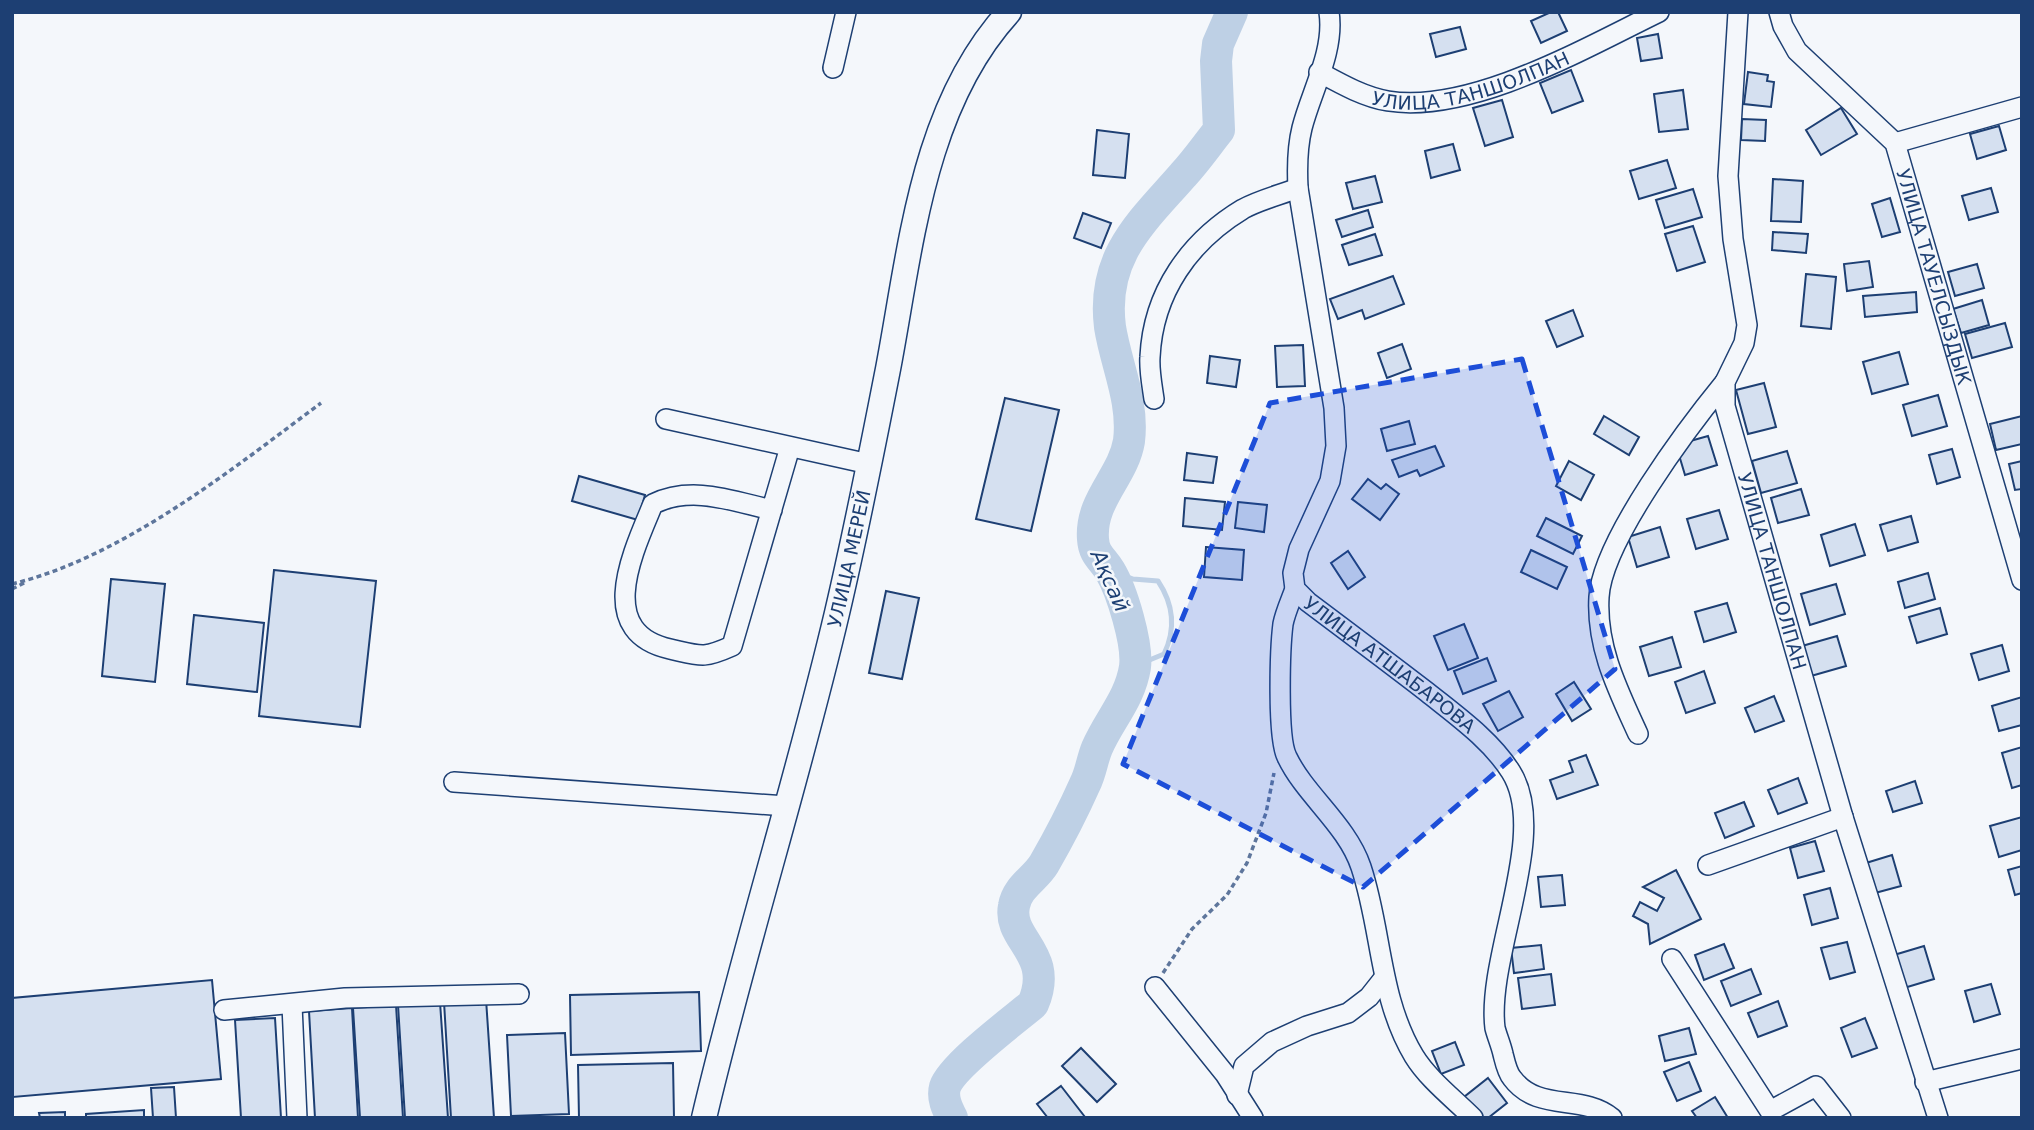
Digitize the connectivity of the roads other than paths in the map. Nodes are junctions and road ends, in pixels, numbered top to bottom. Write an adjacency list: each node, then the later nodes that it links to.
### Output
1 (846, 12): 7 (street)
2 (1009, 12): 16 (main road, УЛИЦА МЕРЕЙ)
3 (1329, 12): 8 (street, УЛИЦА АТШАБАРОВА)
4 (1659, 12): 8 (street, УЛИЦА ТАНШОЛПАН)
5 (1738, 12): 12 (street)
6 (1779, 12): 10 (street, УЛИЦА ТАУЕЛСЫЗДЫК)
7 (833, 68)
8 (1319, 72): 11 (street, УЛИЦА АТШАБАРОВА)
9 (2022, 107): 10 (street)
10 (1895, 143): 18 (street, УЛИЦА ТАУЕЛСЫЗДЫК)
11 (1298, 188): 13 (street); 19 (street, УЛИЦА АТШАБАРОВА)
12 (1725, 382): 20 (street); 23 (street, УЛИЦА ТАНШОЛПАН)
13 (1154, 399)
14 (666, 419): 15 (street)
15 (790, 446): 16 (street); 17 (street)
16 (870, 464): 22 (main road, УЛИЦА МЕРЕЙ)
17 (772, 510): 17 (street)
18 (2022, 580)
19 (1295, 589): 26 (street); 38 (street, УЛИЦА АТШАБАРОВА)
20 (1638, 734)
21 (454, 782): 22 (street)
22 (786, 806): 35 (main road, УЛИЦА МЕРЕЙ)
23 (1843, 817): 24 (street); 32 (street, УЛИЦА ТАНШОЛПАН)
24 (1708, 865)
25 (1672, 959): 39 (street)
26 (1384, 978): 33 (street); 37 (street)
27 (1155, 987): 33 (street)
28 (519, 994): 29 (street)
29 (292, 1005): 30 (street); 34 (street)
30 (224, 1010)
31 (2022, 1059): 32 (street)
32 (1925, 1082): 40 (street, УЛИЦА ТАНШОЛПАН)
33 (1237, 1095): 36 (street)
34 (297, 1118)
35 (704, 1118)
36 (1253, 1118)
37 (1473, 1118)
38 (1612, 1118)
39 (1841, 1118)
40 (1938, 1118)

